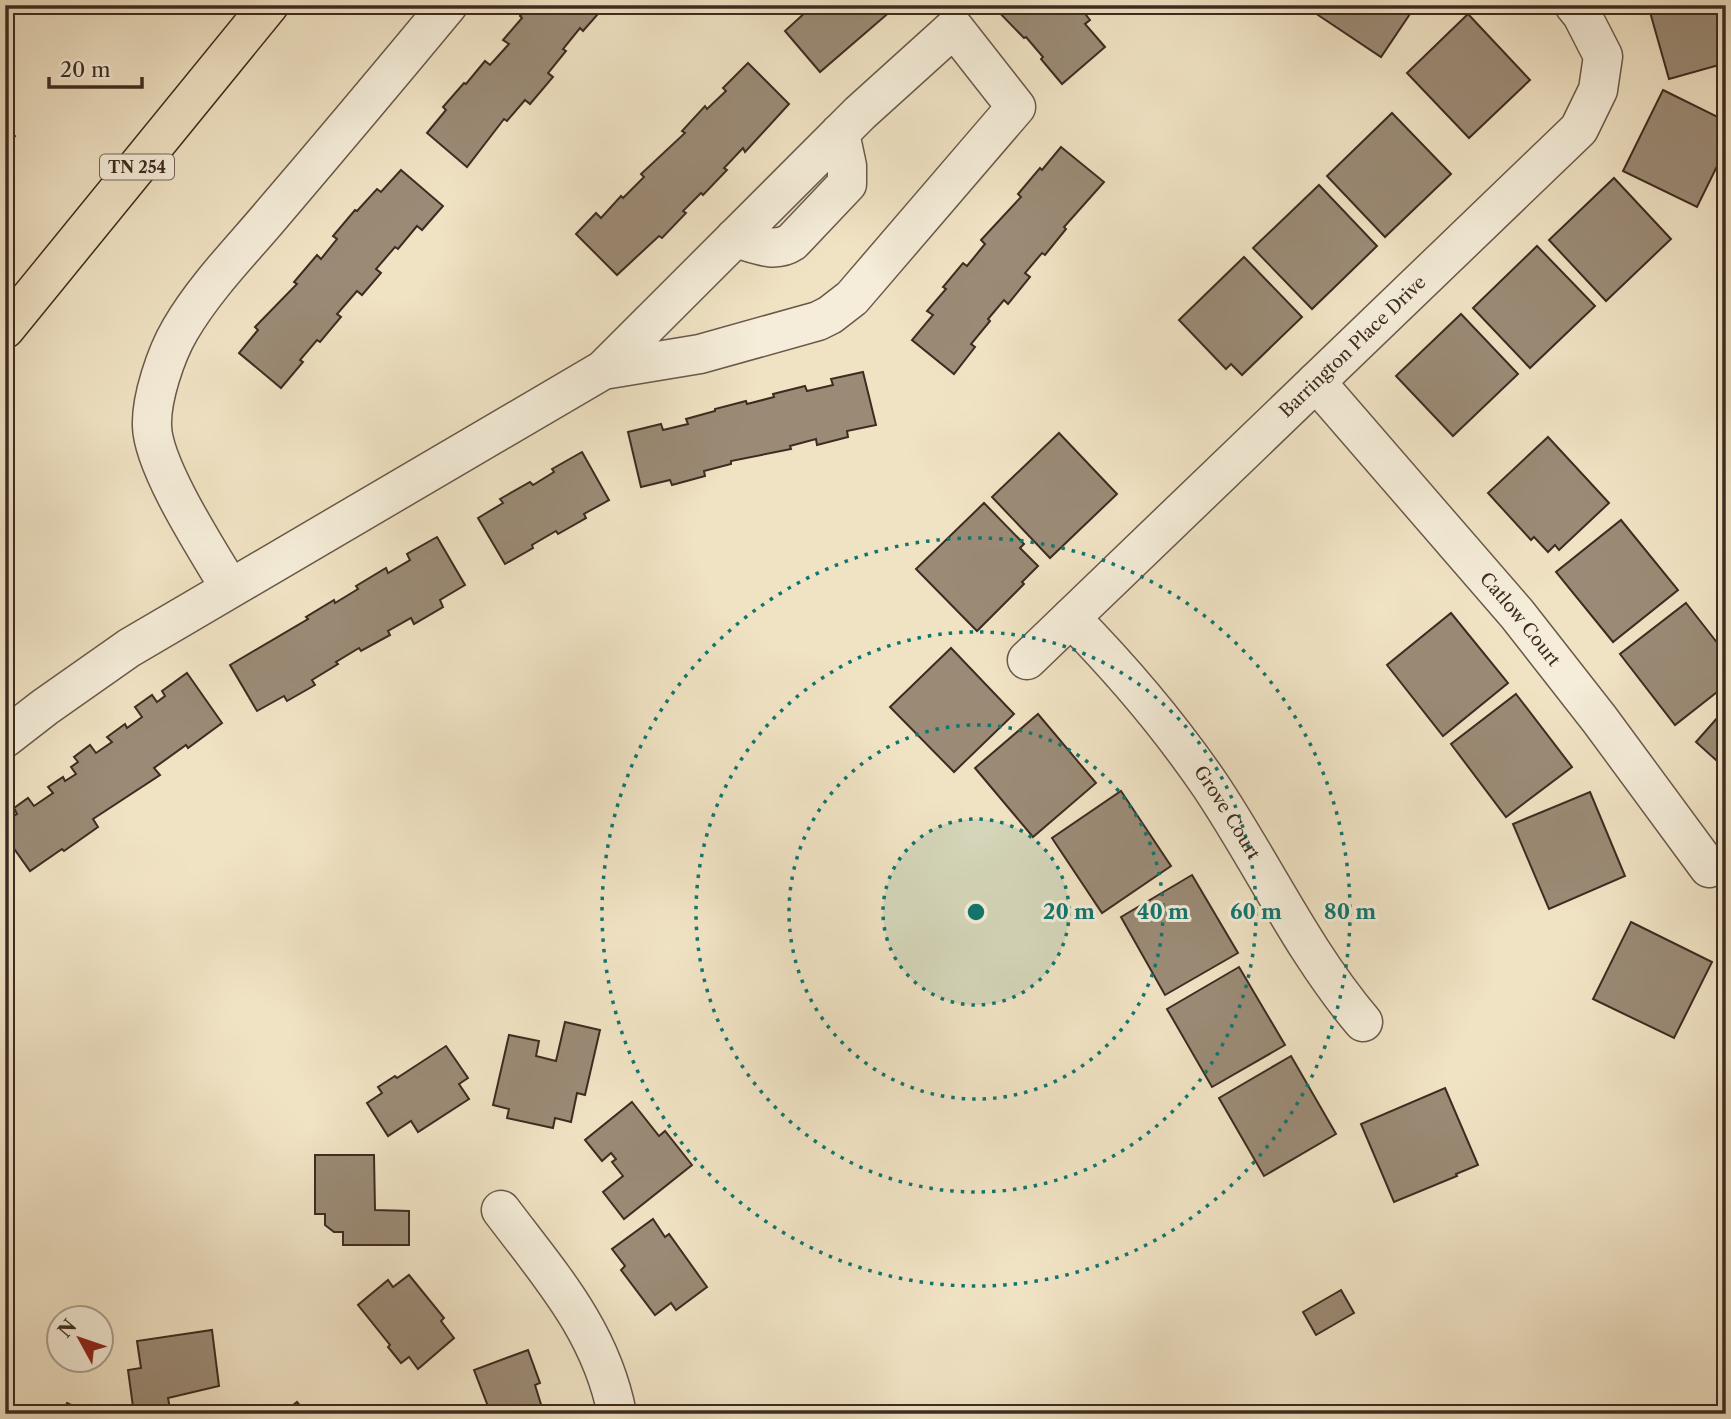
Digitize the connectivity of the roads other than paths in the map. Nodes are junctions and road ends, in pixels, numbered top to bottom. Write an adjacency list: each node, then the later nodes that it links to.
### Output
1 (269, 5): 4 (main road, TN 254)
2 (448, 5): 7 (street)
3 (1574, 5): 6 (street, Barrington Place Drive)
4 (5, 329)
5 (603, 370): 5 (street); 7 (street)
6 (1316, 382): 8 (street, Barrington Place Drive); 11 (street, Catlow Court)
7 (230, 588): 10 (street)
8 (1071, 618): 9 (street, Barrington Place Drive); 12 (street, Grove Court)
9 (1027, 660)
10 (5, 738)
11 (1709, 868)
12 (1363, 1023)
13 (501, 1210): 14 (street)
14 (617, 1414)

